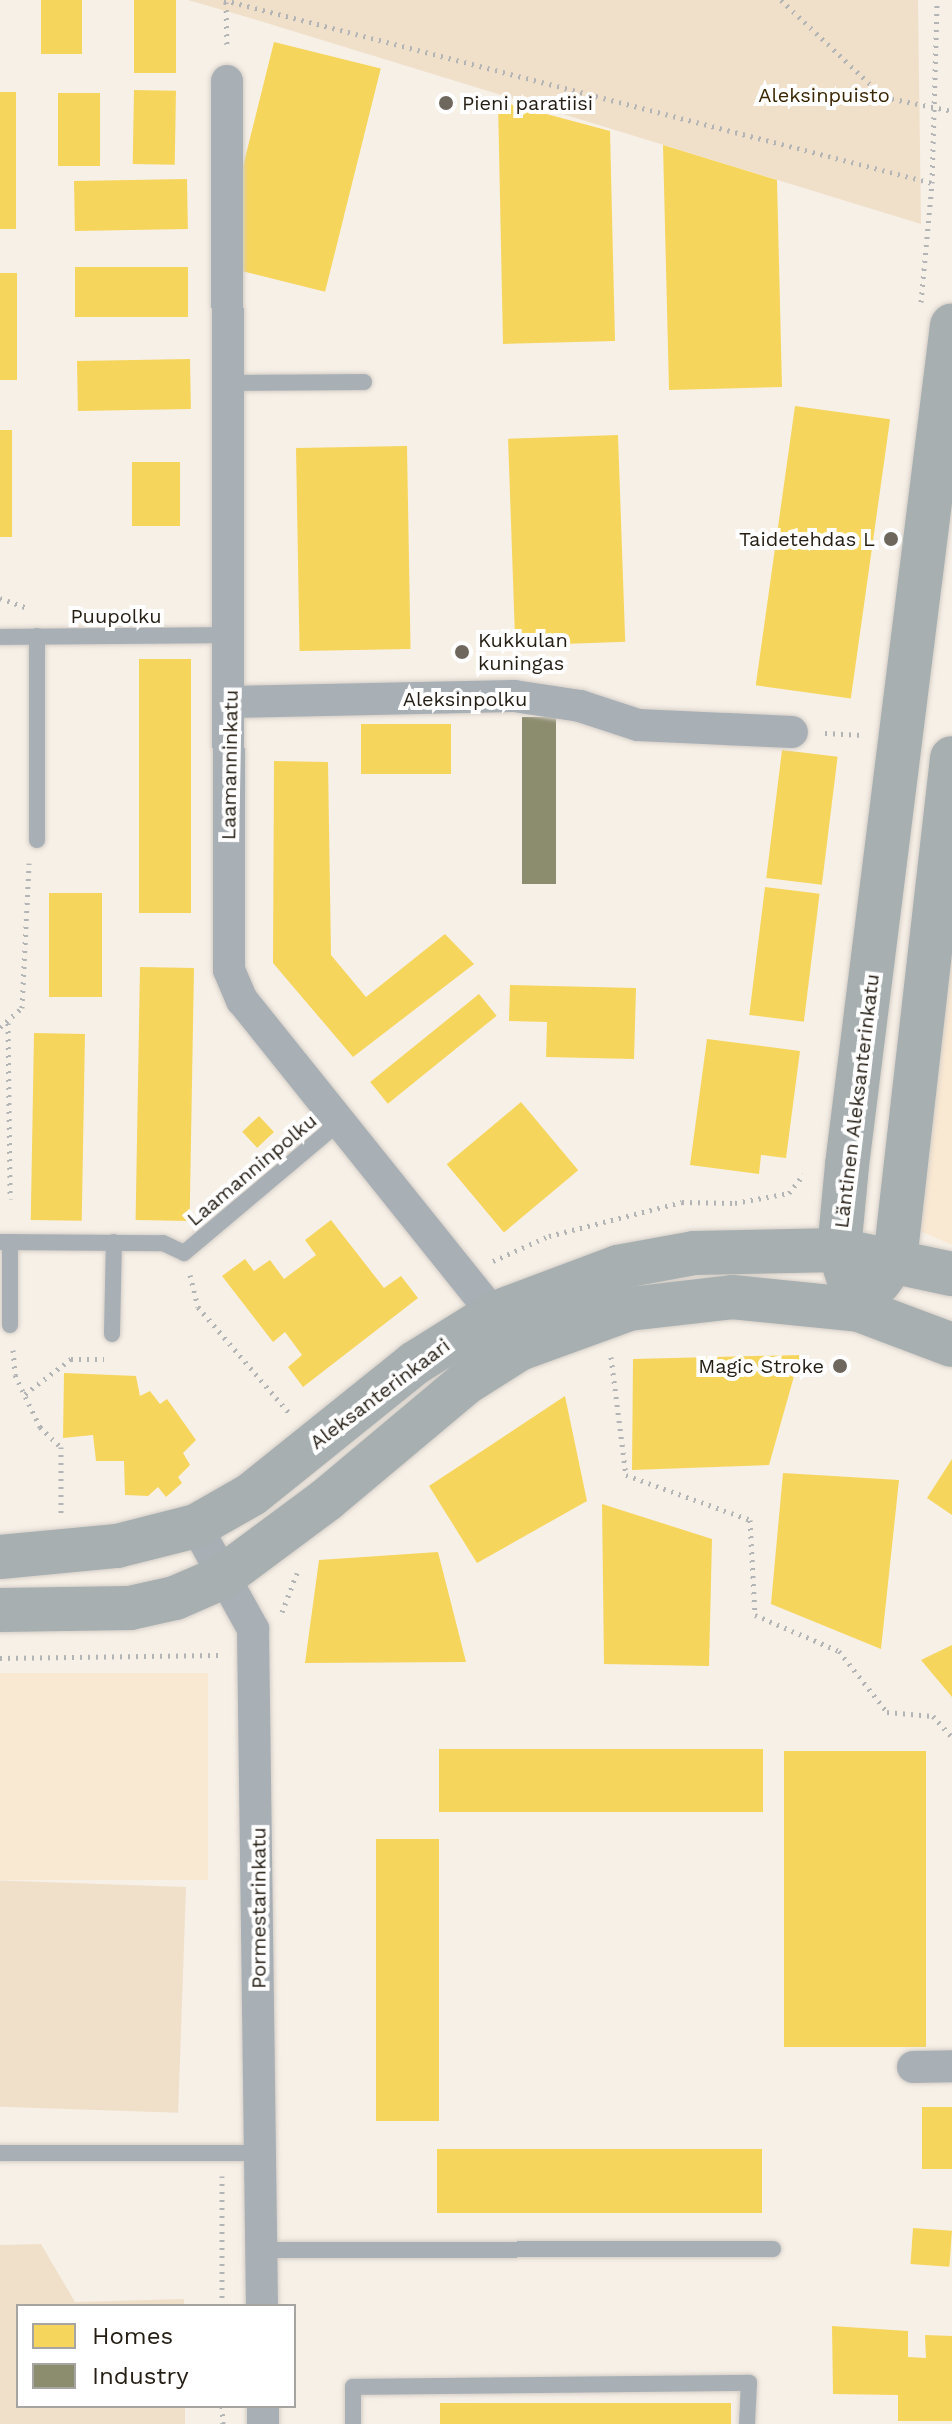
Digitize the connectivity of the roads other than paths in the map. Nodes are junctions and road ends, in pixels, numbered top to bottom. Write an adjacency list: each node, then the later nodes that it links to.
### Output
1 (227, 81): 4 (street, Laamanninkatu)
2 (952, 326): 15 (street, Läntinen Aleksanterinkatu)
3 (364, 382): 4 (lane)
4 (230, 383): 5 (street, Laamanninkatu)
5 (232, 635): 6 (lane, Puupolku); 8 (street, Laamanninkatu)
6 (37, 636): 7 (lane, Puupolku); 11 (lane)
7 (0, 637)
8 (230, 702): 9 (street, Aleksinpolku); 12 (street, Laamanninkatu)
9 (792, 732)
10 (952, 758): 16 (street)
11 (37, 840)
12 (341, 1121): 14 (lane, Laamanninpolku); 19 (street, Laamanninkatu)
13 (5, 1242): 14 (lane, Laamanninpolku); 20 (lane)
14 (114, 1242): 21 (lane)
15 (839, 1250): 16 (street, Aleksanterinkaari); 18 (street, Läntinen Aleksanterinkatu); 19 (street, Aleksanterinkaari)
16 (895, 1260): 17 (street, Aleksanterinkaari); 18 (street)
17 (952, 1274)
18 (859, 1310): 22 (street); 23 (street)
19 (495, 1313): 23 (street, Laamanninkatu); 24 (street, Aleksanterinkaari)
20 (10, 1325)
21 (112, 1334)
22 (952, 1345)
23 (519, 1349): 26 (street)
24 (196, 1526): 25 (street, Aleksanterinkaari); 26 (street)
25 (0, 1557)
26 (221, 1578): 27 (street); 31 (street, Pormestarinkatu)
27 (0, 1610)
28 (952, 2066): 29 (street)
29 (913, 2067)
30 (0, 2153): 31 (lane)
31 (260, 2153): 33 (street, Pormestarinkatu)
32 (773, 2249): 33 (lane)
33 (261, 2250): 34 (street, Pormestarinkatu)
34 (262, 2304)
35 (353, 2424): 36 (lane)
36 (747, 2424)

